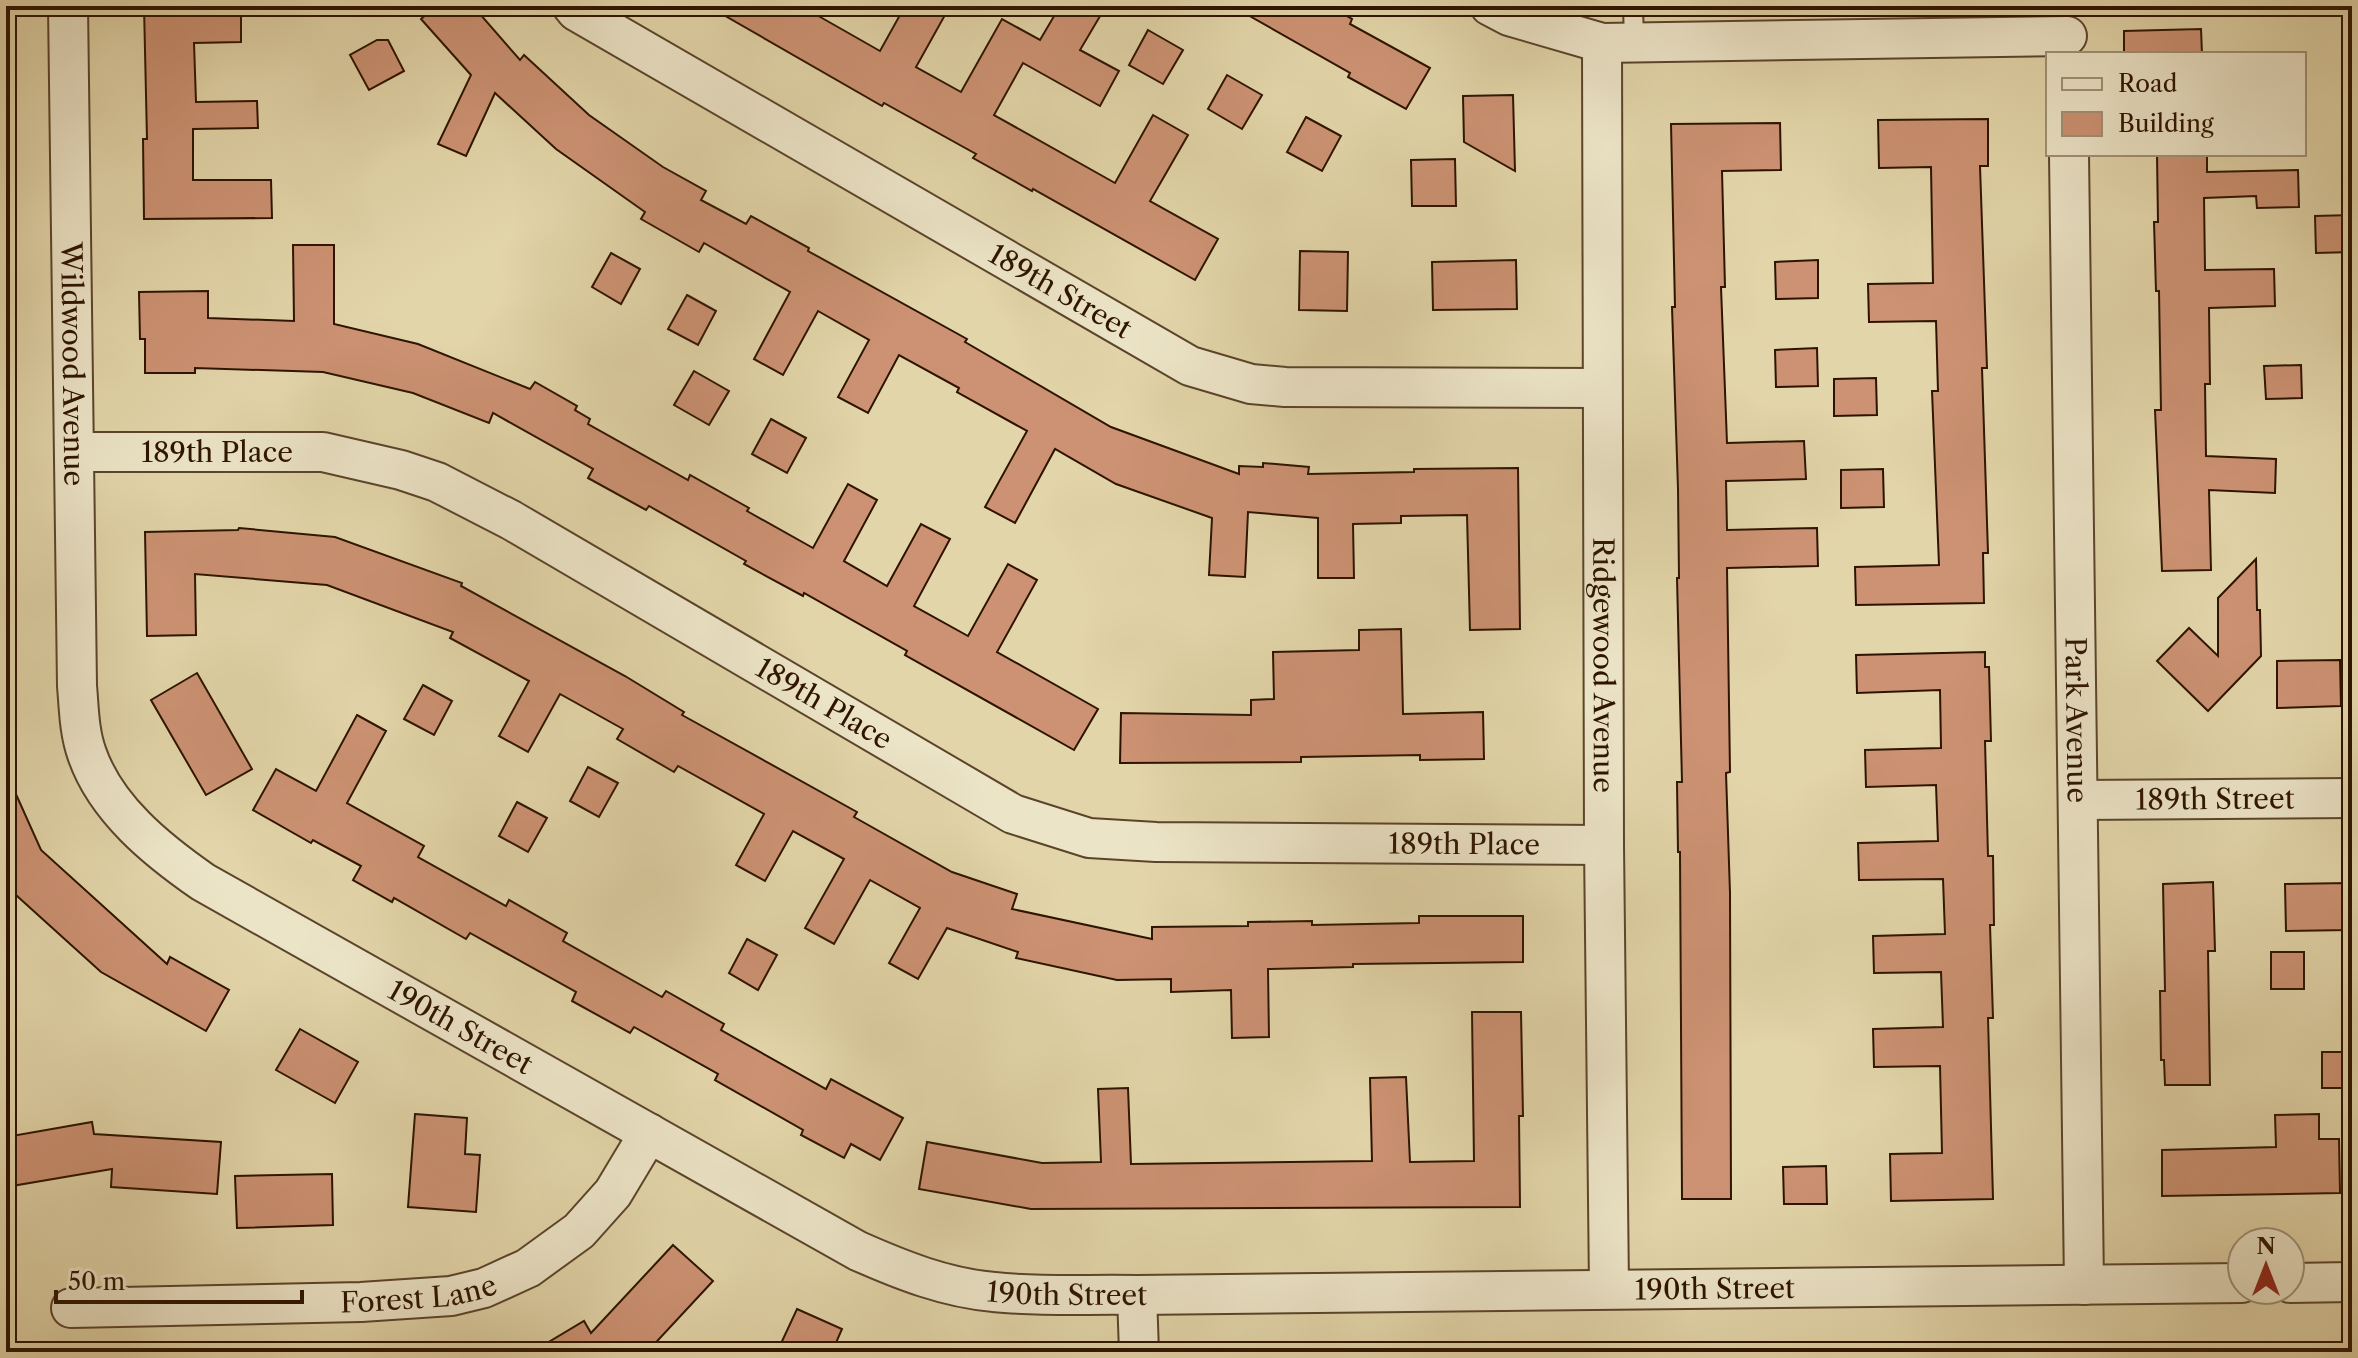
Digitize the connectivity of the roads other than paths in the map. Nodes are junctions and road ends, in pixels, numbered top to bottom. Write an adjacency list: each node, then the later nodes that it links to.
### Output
1 (68, 6): 8 (street, Wildwood Avenue)
2 (572, 6): 7 (street, 189th Street)
3 (1490, 6): 4 (street)
4 (1623, 30): 5 (street); 7 (street, Ridgewood Avenue)
5 (2068, 32)
6 (2069, 156): 11 (street, Park Avenue)
7 (1602, 388): 12 (street, Ridgewood Avenue)
8 (75, 452): 9 (street, Wildwood Avenue); 12 (street, 189th Place)
9 (80, 723): 13 (street, 190th Street)
10 (2352, 798): 11 (street, 189th Street)
11 (2079, 800): 17 (street, Park Avenue)
12 (1604, 845): 18 (street, Ridgewood Avenue)
13 (649, 1133): 19 (street, 190th Street); 20 (street, Forest Lane)
14 (2352, 1282): 16 (street)
15 (2226, 1283): 17 (street, 190th Street)
16 (2306, 1283)
17 (2084, 1285): 18 (street, 190th Street)
18 (1609, 1288): 19 (street, 190th Street)
19 (1137, 1295): 21 (street)
20 (71, 1308)
21 (1139, 1352)

